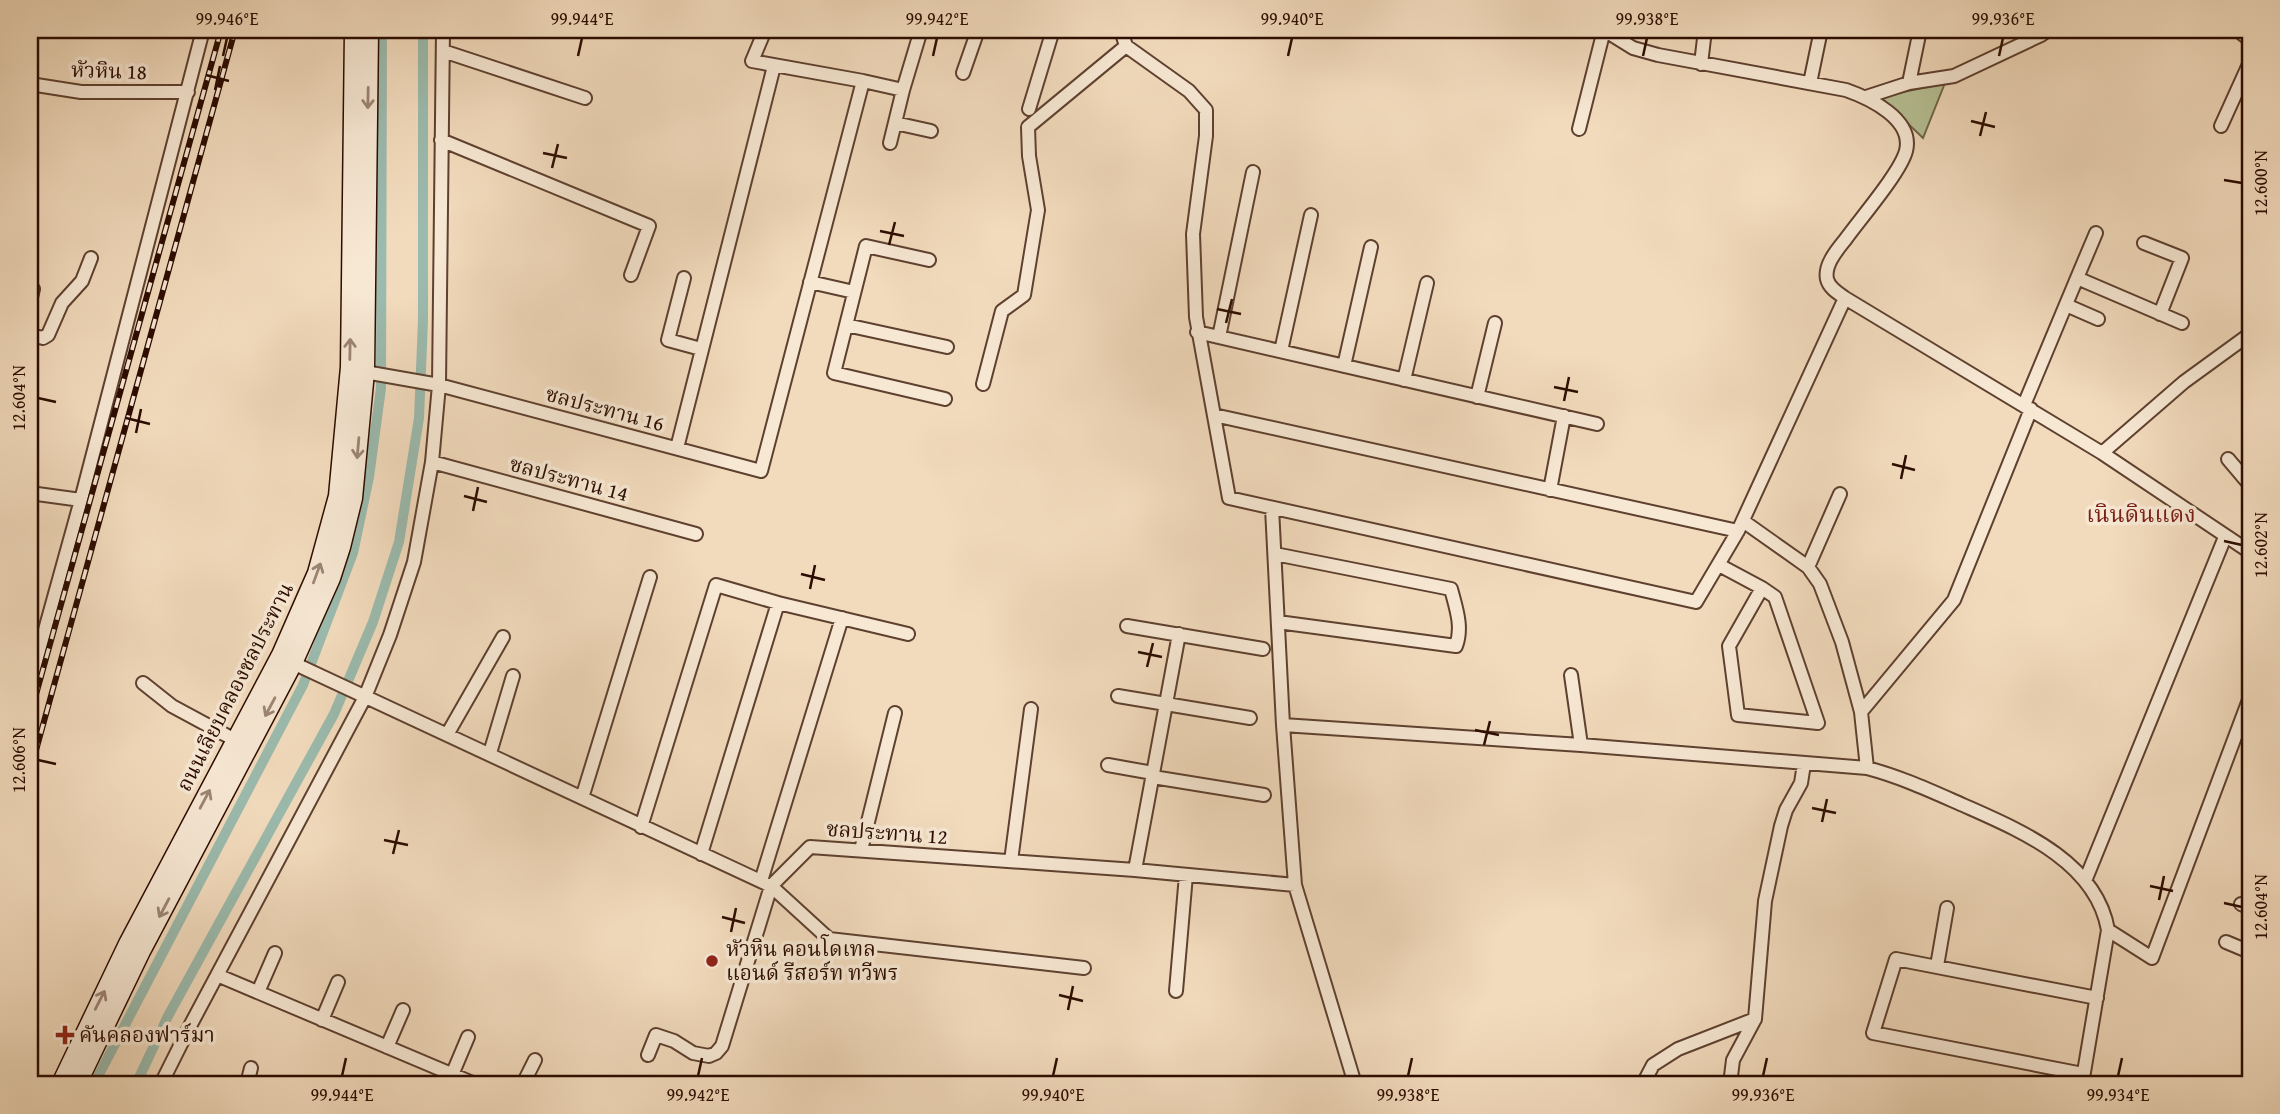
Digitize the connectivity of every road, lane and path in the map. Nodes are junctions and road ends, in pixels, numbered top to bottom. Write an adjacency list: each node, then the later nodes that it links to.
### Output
1 (203, 30): 28 (street)
2 (354, 30): 120 (street, ถนนเลียบคลองชลประทาน, one-way to 2)
3 (369, 30): 68 (street, ถนนเลียบคลองชลประทาน, one-way to 68)
4 (443, 30): 18 (street)
5 (765, 30): 21 (street)
6 (921, 30): 27 (street)
7 (978, 30): 22 (street)
8 (1053, 30): 31 (street)
9 (1121, 30): 17 (street)
10 (1604, 30): 20 (street); 34 (street)
11 (1705, 30): 20 (street)
12 (1821, 30): 24 (street)
13 (1920, 30): 25 (street)
14 (2049, 30): 25 (street)
15 (2237, 30): 16 (street)
16 (2250, 40)
17 (1126, 46): 60 (street); 70 (street)
18 (443, 51): 30 (street); 36 (street)
19 (2250, 62): 33 (street)
20 (1701, 64): 24 (street)
21 (774, 66): 23 (street); 65 (street)
22 (963, 74)
23 (863, 81): 27 (street); 48 (street)
24 (1810, 83): 29 (street)
25 (1909, 83): 29 (street)
26 (30, 84): 28 (street, หัวหิน 18)
27 (903, 90): 32 (street)
28 (188, 92): 86 (street)
29 (1866, 97): 52 (street)
30 (585, 99)
31 (1029, 108)
32 (895, 123): 35 (street); 37 (street)
33 (2221, 126)
34 (1579, 129)
35 (931, 131)
36 (441, 140): 45 (street); 71 (street)
37 (890, 143)
38 (1253, 172): 63 (street)
39 (1311, 215): 66 (street)
40 (2096, 233): 47 (street)
41 (2144, 243): 55 (street)
42 (1371, 247): 67 (street)
43 (91, 258): 62 (street)
44 (929, 260): 51 (street)
45 (631, 275)
46 (684, 278): 65 (street)
47 (2077, 278): 54 (street); 55 (street)
48 (810, 282): 51 (street); 78 (street, ชลประทาน 16)
49 (1427, 283): 69 (street)
50 (33, 289): 53 (street)
51 (854, 292): 59 (street)
52 (1845, 298): 74 (street); 88 (street)
53 (30, 302)
54 (2066, 304): 56 (street); 74 (street)
55 (2160, 314): 58 (street)
56 (2098, 318)
57 (1495, 323): 72 (street)
58 (2182, 323)
59 (846, 325): 64 (street); 73 (street)
60 (1197, 332): 63 (street); 75 (street)
61 (2250, 334): 79 (street)
62 (30, 335)
63 (1219, 337): 66 (street)
64 (947, 347)
65 (701, 349): 78 (street)
66 (1280, 351): 67 (street)
67 (1344, 366): 69 (street)
68 (365, 372): 71 (street, ชลประทาน 16); 105 (street, ถนนเลียบคลองชลประทาน, one-way to 105)
69 (1404, 380): 72 (street)
70 (983, 384)
71 (439, 386): 78 (street, ชลประทาน 16); 81 (street)
72 (1477, 397): 76 (street)
73 (945, 399)
74 (2028, 407): 79 (street); 115 (street)
75 (1214, 415): 83 (street); 87 (street)
76 (1564, 416): 77 (street); 83 (street)
77 (1597, 424)
78 (677, 448)
79 (2102, 453): 90 (street)
80 (2228, 459): 82 (street)
81 (432, 462): 89 (street, ชลประทาน 14); 111 (street)
82 (2250, 485)
83 (1550, 490): 88 (street)
84 (30, 493): 86 (street)
85 (1840, 494): 94 (street)
86 (81, 500): 109 (street)
87 (1272, 508): 92 (street); 93 (street)
88 (1740, 526): 93 (street); 94 (street)
89 (696, 534)
90 (2225, 537): 91 (street); 135 (street)
91 (2250, 552)
92 (1275, 554): 99 (street); 99 (street)
93 (1719, 565): 96 (street)
94 (1808, 567): 115 (street)
95 (650, 577): 128 (street)
96 (1762, 588): 96 (street)
97 (778, 603): 98 (street); 129 (street); 131 (street)
98 (842, 618): 101 (street); 136 (street)
99 (1278, 622): 118 (street)
100 (1128, 626): 102 (street)
101 (908, 634)
102 (1179, 634): 104 (street); 113 (street)
103 (503, 637): 119 (street)
104 (1263, 649)
105 (293, 663): 111 (street); 161 (street, ถนนเลียบคลองชลประทาน, one-way to 161)
106 (513, 676): 122 (street)
107 (1571, 676): 121 (street)
108 (143, 683): 120 (street)
109 (30, 684)
110 (1118, 695): 113 (street)
111 (365, 697): 119 (street); 145 (street)
112 (2250, 697): 139 (street)
113 (1166, 704): 117 (street); 126 (street)
114 (1031, 709): 132 (street)
115 (1861, 712): 125 (street)
116 (895, 713): 130 (street)
117 (1250, 718)
118 (1283, 725): 121 (street); 137 (street)
119 (448, 733): 122 (street)
120 (235, 740): 160 (street, ถนนเลียบคลองชลประทาน, one-way to 120)
121 (1581, 745): 123 (street)
122 (490, 753): 128 (street)
123 (1804, 764): 125 (street); 151 (street)
124 (1108, 765): 126 (street)
125 (1867, 768): 135 (street)
126 (1153, 775): 127 (street); 133 (street)
127 (1264, 795)
128 (582, 799): 129 (street)
129 (641, 827): 131 (street)
130 (861, 850): 132 (street, ชลประทาน 12); 136 (street, ชลประทาน 12)
131 (701, 854): 136 (street)
132 (1011, 861): 133 (street, ชลประทาน 12)
133 (1135, 870): 134 (street, ชลประทาน 12)
134 (1186, 875): 137 (street, ชลประทาน 12); 147 (street)
135 (2085, 881): 139 (street)
136 (766, 884): 144 (street); 155 (street)
137 (1296, 885): 166 (street)
138 (1948, 908): 143 (street)
139 (2108, 930): 149 (street)
140 (2226, 942): 141 (street)
141 (2250, 952)
142 (275, 953): 148 (street)
143 (1937, 966): 149 (street); 159 (street)
144 (1084, 968)
145 (217, 975): 148 (street); 162 (street)
146 (338, 982): 152 (street)
147 (1176, 991)
148 (258, 992): 152 (street)
149 (2097, 998): 159 (street)
150 (403, 1010): 154 (street)
151 (1755, 1019): 167 (street); 168 (street)
152 (322, 1020): 154 (street)
153 (468, 1037): 158 (street)
154 (387, 1047): 158 (street)
155 (648, 1055)
156 (535, 1060): 165 (street)
157 (251, 1068): 163 (street)
158 (452, 1075): 164 (street)
159 (2083, 1079)
160 (61, 1084)
161 (77, 1084)
162 (161, 1084)
163 (247, 1084)
164 (475, 1084)
165 (523, 1084)
166 (1355, 1084)
167 (1643, 1084)
168 (1730, 1084)

